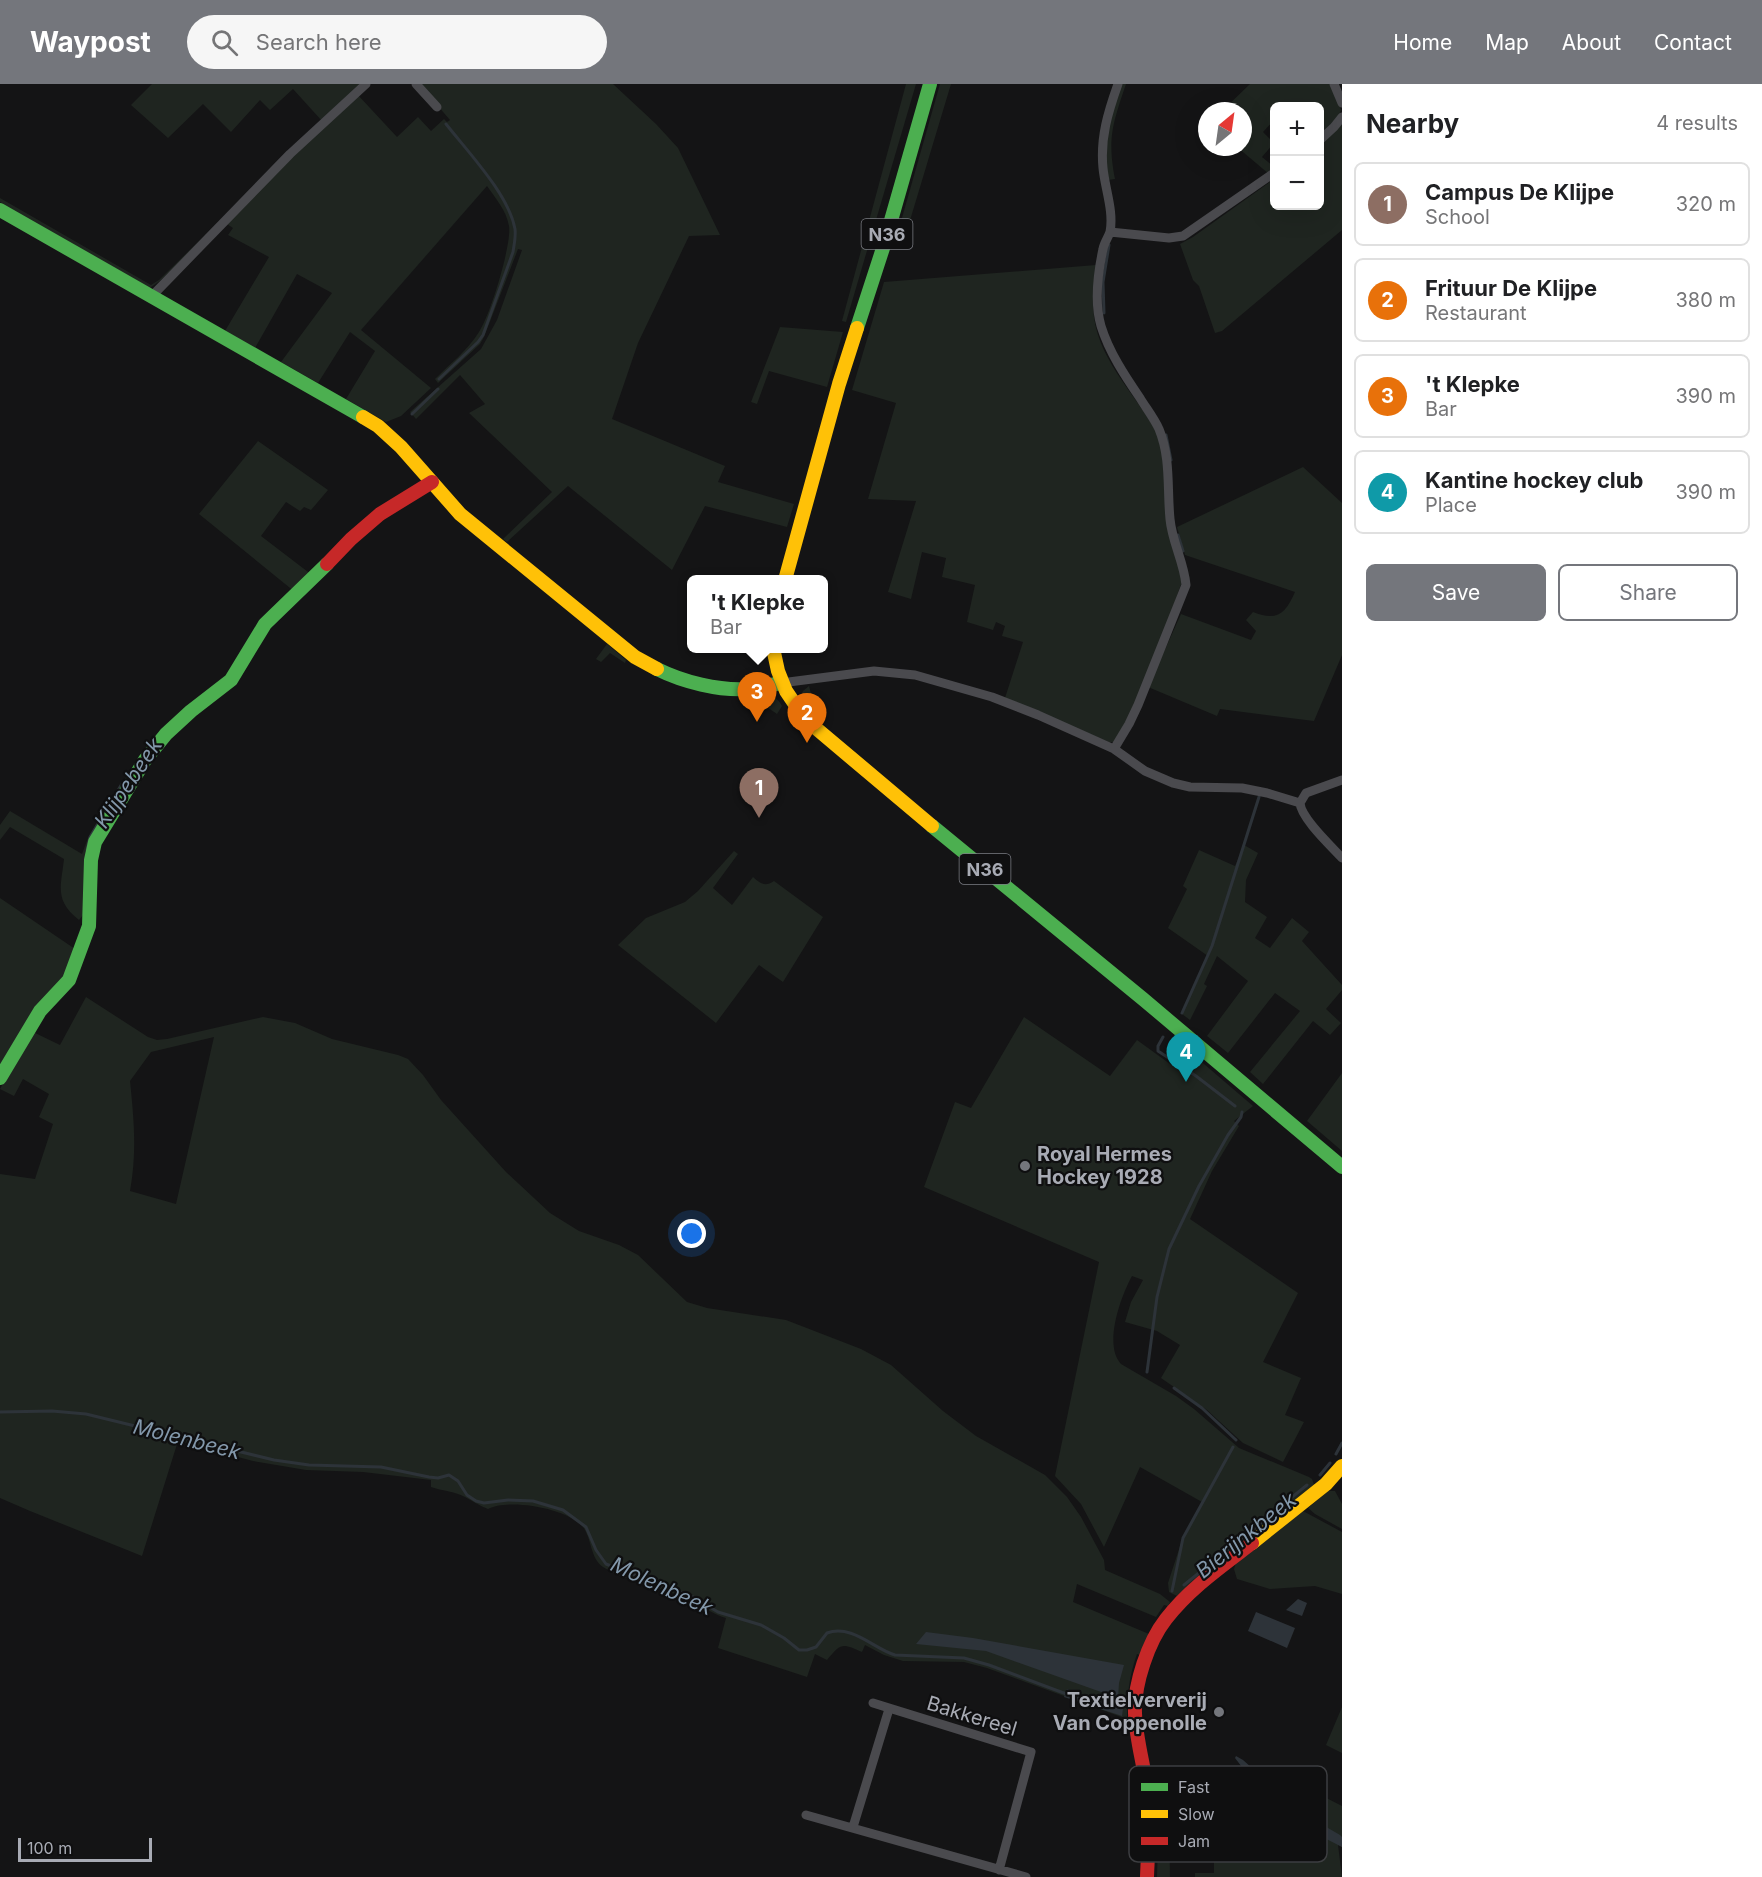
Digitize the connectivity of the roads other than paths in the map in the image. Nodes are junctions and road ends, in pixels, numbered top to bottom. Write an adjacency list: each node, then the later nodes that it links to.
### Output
1 (366, 84): 13 (street)
2 (416, 84): 7 (street)
3 (930, 84): 15 (street, N36)
4 (1118, 84): 12 (street)
5 (1334, 84): 6 (street)
6 (1342, 103)
7 (437, 107)
8 (1342, 117): 9 (street)
9 (1324, 136)
10 (1270, 175): 12 (street)
11 (0, 210): 13 (street)
12 (1110, 232): 18 (street)
13 (152, 296): 14 (street)
14 (432, 482): 17 (street); 22 (street)
15 (786, 575)
16 (774, 653): 17 (street, N36)
17 (781, 683): 18 (street); 23 (street, N36)
18 (1114, 749): 20 (street)
19 (1342, 780): 20 (street)
20 (1300, 803): 21 (street)
21 (1342, 858)
22 (0, 1078)
23 (1342, 1167)
24 (1342, 1466): 27 (street)
25 (873, 1703): 26 (street, Bakkereel)
26 (889, 1709): 29 (street); 31 (street, Bakkereel)
27 (1143, 1766)
28 (806, 1815): 29 (street)
29 (853, 1827): 31 (street)
30 (1148, 1862): 33 (street)
31 (999, 1870): 32 (street)
32 (1026, 1877)
33 (1147, 1877)

